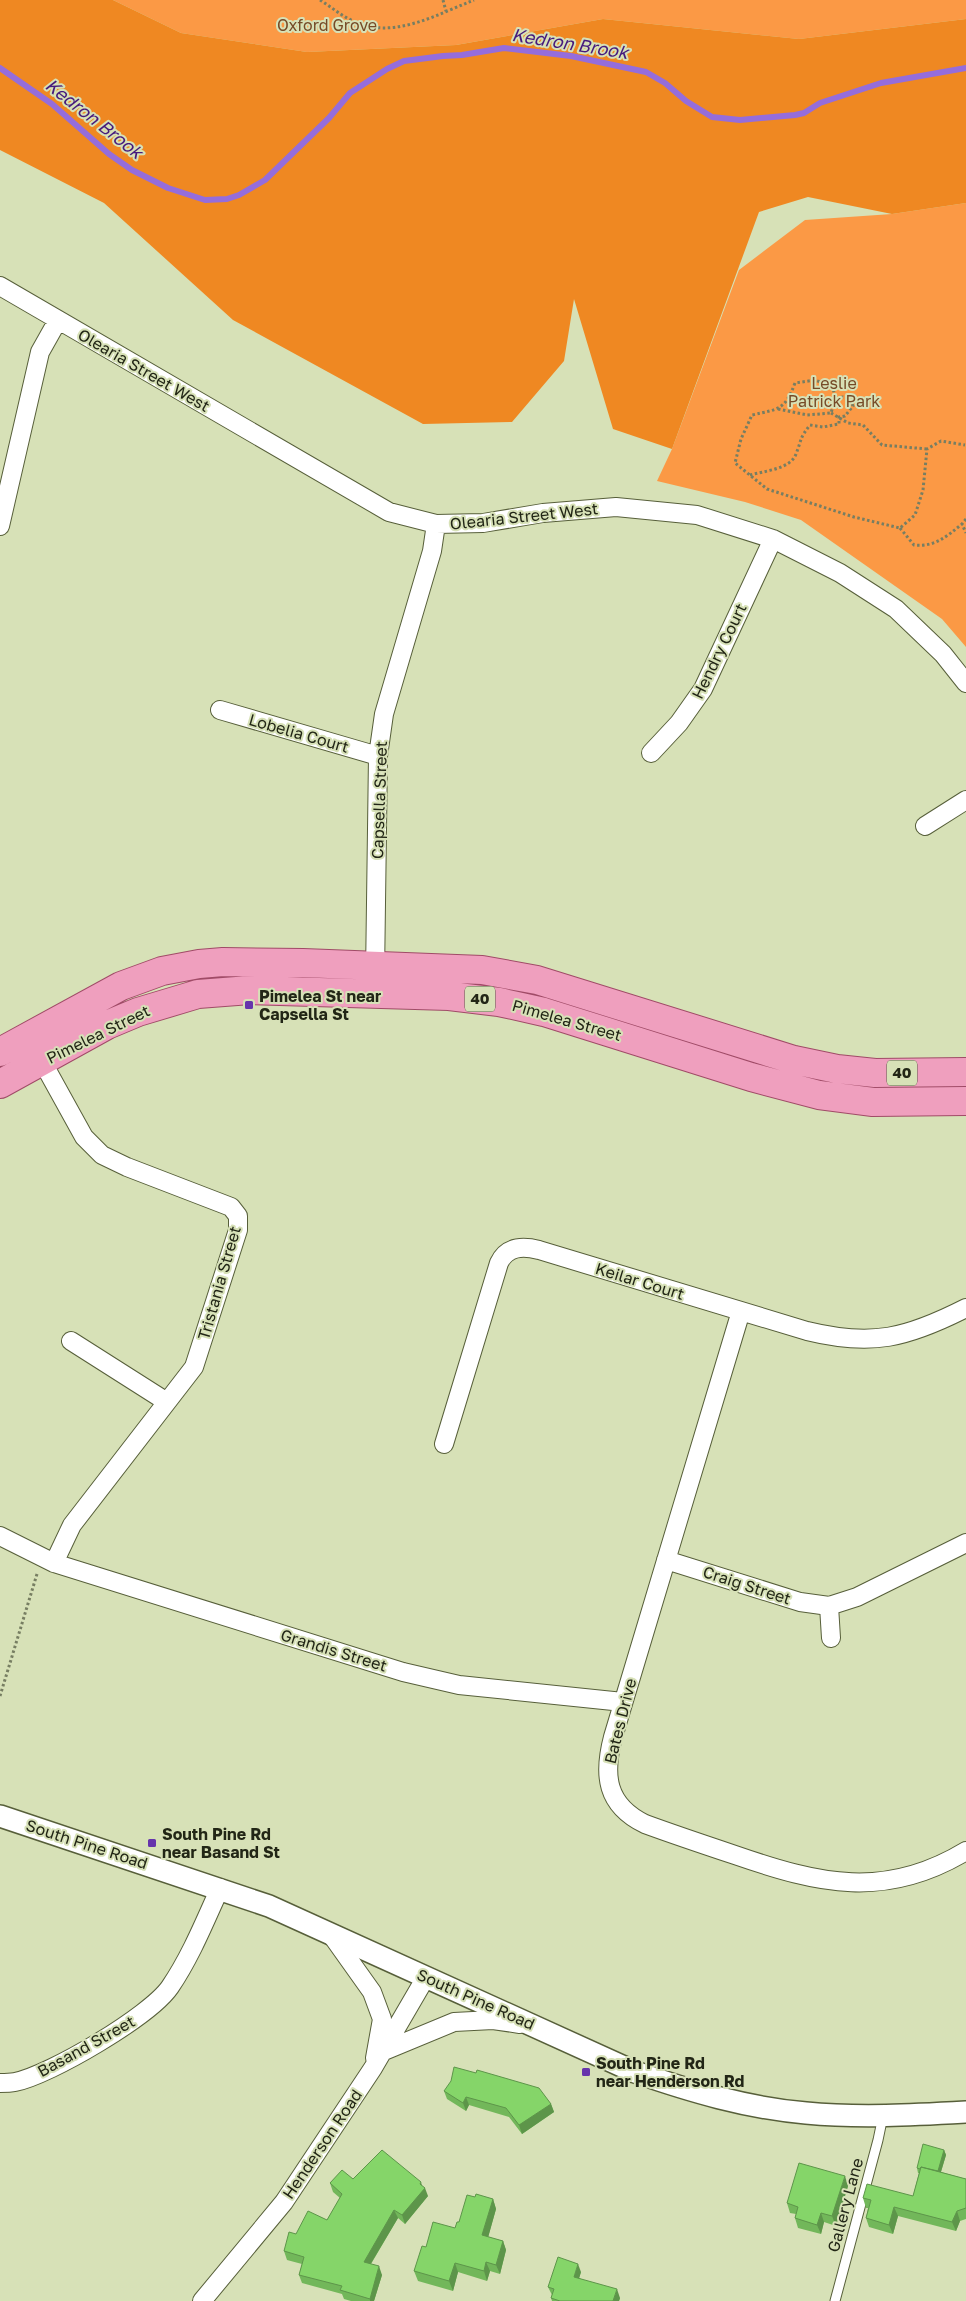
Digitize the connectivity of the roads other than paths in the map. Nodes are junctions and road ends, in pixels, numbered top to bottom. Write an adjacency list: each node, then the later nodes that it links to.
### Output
1 (0, 286): 2 (street, Olearia Street West)
2 (58, 320): 3 (street, Olearia Street West); 4 (street)
3 (436, 524): 5 (street, Olearia Street West); 9 (street, Capsella Street)
4 (0, 526)
5 (773, 539): 6 (street, Olearia Street West); 8 (street, Hendry Court)
6 (966, 683)
7 (220, 710): 9 (street, Lobelia Court)
8 (651, 753)
9 (378, 756): 12 (street, Capsella Street)
10 (966, 800): 11 (street)
11 (925, 826)
12 (374, 965): 13 (street, Capsella Street); 14 (main road, Pimelea Street / 40); 17 (main road, Pimelea Street / 40)
13 (374, 994): 16 (main road, Pimelea Street / 40); 19 (main road, Pimelea Street / 40)
14 (29, 1037): 15 (main road, Pimelea Street / 40); 16 (street, Tristania Street)
15 (0, 1052)
16 (42, 1061): 18 (main road, Pimelea Street / 40); 23 (street, Tristania Street)
17 (966, 1072)
18 (0, 1084)
19 (966, 1100)
20 (966, 1308): 21 (street, Keilar Court)
21 (741, 1311): 24 (street, Keilar Court); 27 (street, Bates Drive)
22 (71, 1342): 23 (street)
23 (167, 1402): 28 (street, Tristania Street)
24 (444, 1444)
25 (0, 1536): 28 (street, Grandis Street)
26 (966, 1543): 29 (street, Craig Street)
27 (666, 1560): 29 (street, Craig Street); 31 (street, Bates Drive)
28 (54, 1563): 31 (street, Grandis Street)
29 (829, 1606): 30 (street)
30 (831, 1638)
31 (622, 1702): 33 (street, Bates Drive)
32 (0, 1816): 34 (street, South Pine Road)
33 (966, 1851)
34 (220, 1888): 35 (street, South Pine Road); 40 (street, Basand Street)
35 (330, 1933): 36 (street, South Pine Road); 39 (street)
36 (426, 1977): 37 (street, South Pine Road); 38 (street, Henderson Road)
37 (538, 2026): 38 (street); 42 (street, South Pine Road)
38 (384, 2051): 39 (street, Henderson Road)
39 (373, 2068): 43 (street, Henderson Road)
40 (0, 2083)
41 (966, 2112): 42 (street, South Pine Road)
42 (883, 2116): 44 (lane, Gallery Lane)
43 (202, 2301)
44 (835, 2301)

